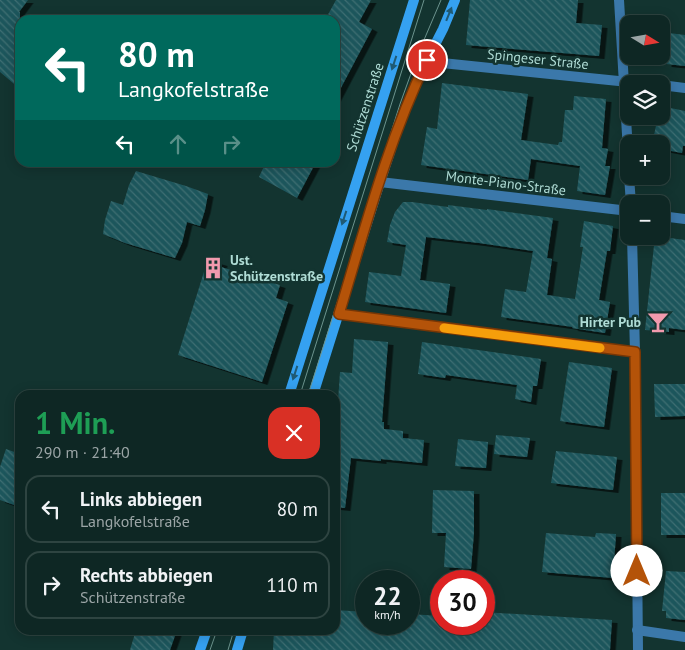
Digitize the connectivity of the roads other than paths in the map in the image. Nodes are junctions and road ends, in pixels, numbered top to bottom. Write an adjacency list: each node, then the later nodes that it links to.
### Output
1 (414, 0): 16 (street, Schützenstraße, one-way to 16)
2 (455, 0): 4 (street, one-way to 2)
3 (619, 0): 5 (street)
4 (427, 60): 6 (street, Spingeser Straße); 9 (street)
5 (623, 75)
6 (620, 81)
7 (670, 86): 8 (street)
8 (685, 88)
9 (380, 182): 10 (street, Monte-Piano-Straße); 14 (street)
10 (620, 210)
11 (670, 217): 12 (street)
12 (685, 219)
13 (632, 245): 15 (street)
14 (339, 314): 15 (street); 17 (street)
15 (635, 352): 18 (street)
16 (290, 390)
17 (315, 390)
18 (638, 630): 21 (street); 24 (street)
19 (205, 635): 22 (street)
20 (242, 635): 23 (street)
21 (685, 637)
22 (200, 650)
23 (237, 650)
24 (638, 650)

